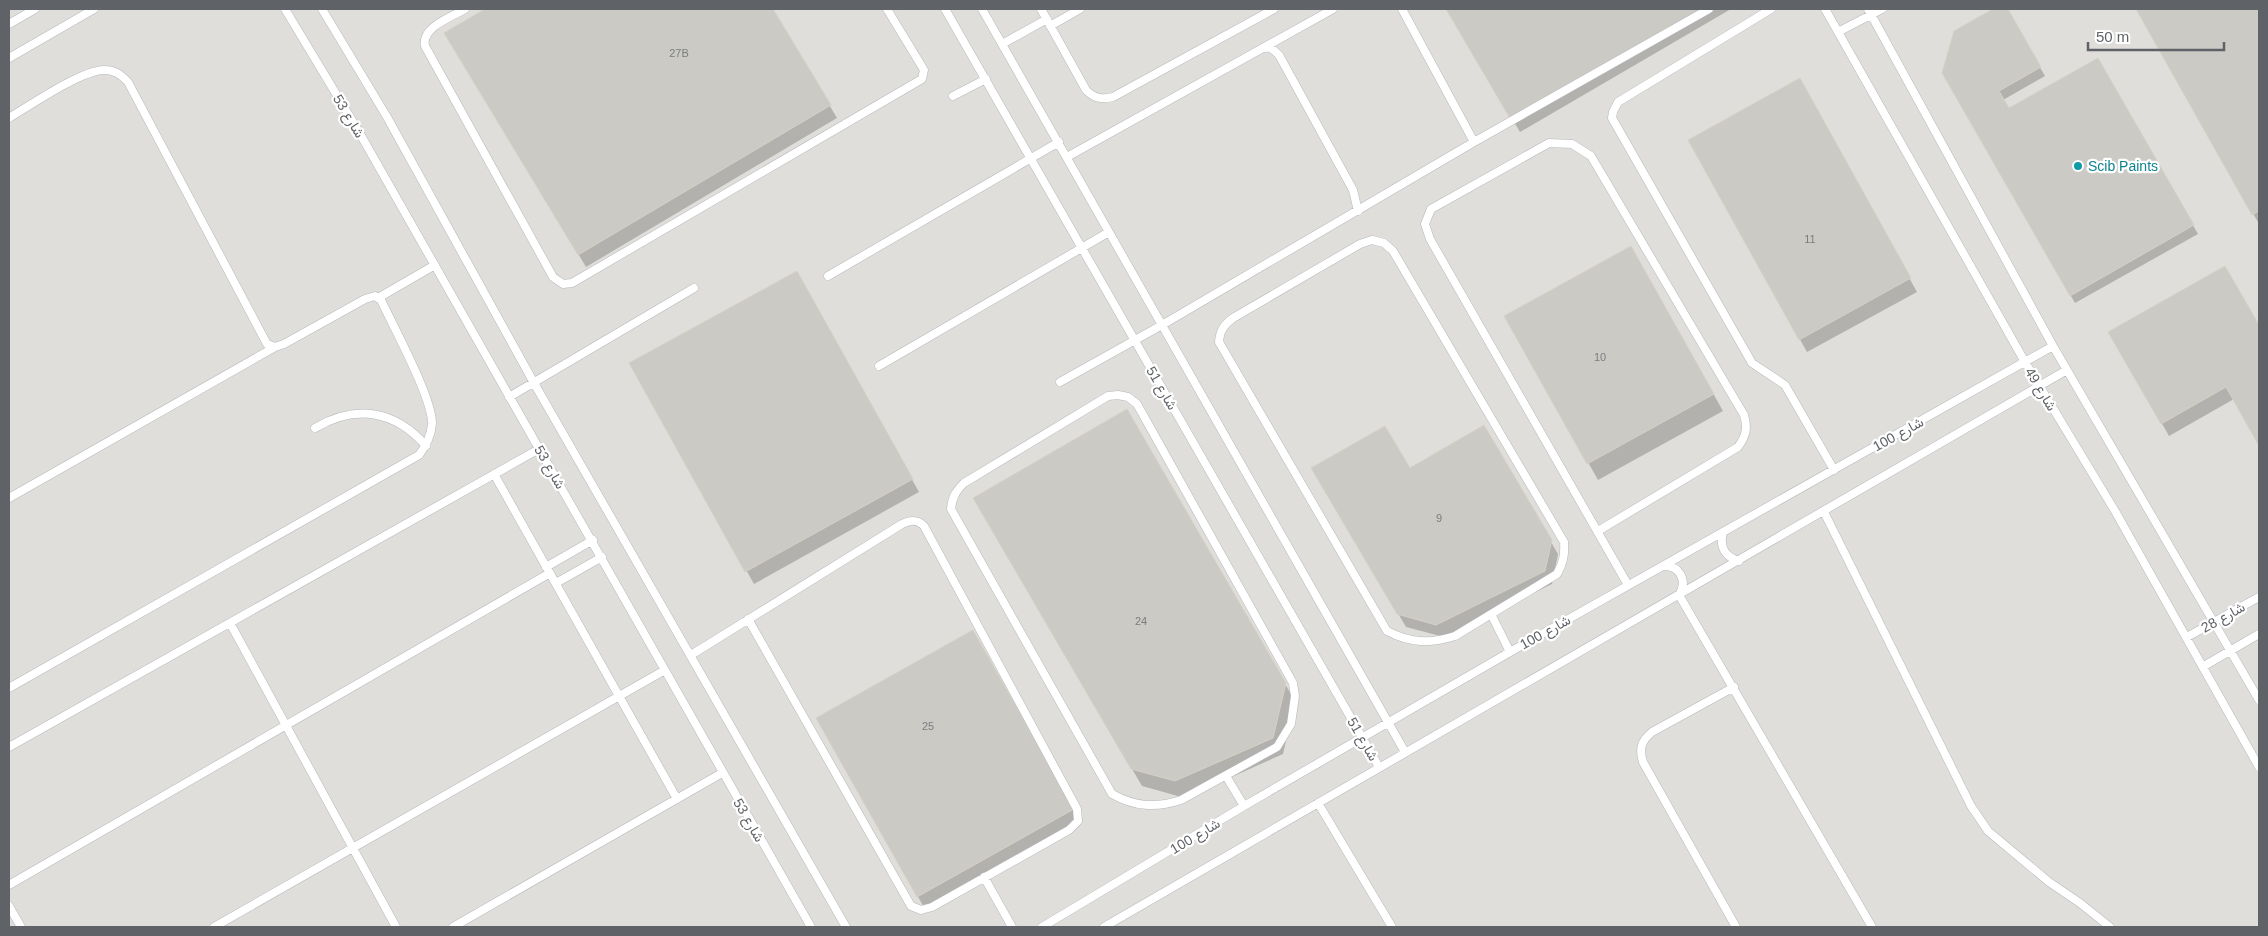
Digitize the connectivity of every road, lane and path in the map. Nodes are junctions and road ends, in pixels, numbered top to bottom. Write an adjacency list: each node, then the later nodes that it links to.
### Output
1 (35, 9): 20 (lane)
2 (94, 9): 24 (lane)
3 (285, 9): 35 (lane, شارع 53)
4 (322, 9): 47 (lane, شارع 53)
5 (465, 9): 6 (lane)
6 (887, 9)
7 (945, 9): 25 (lane, شارع 51)
8 (982, 9): 22 (lane)
9 (1041, 9): 19 (lane)
10 (1080, 9): 19 (lane)
11 (1274, 9): 19 (lane)
12 (1333, 9): 23 (lane)
13 (1402, 9): 29 (lane)
14 (1709, 9): 29 (lane)
15 (1771, 9): 53 (lane)
16 (1825, 9): 21 (lane, شارع 49)
17 (1882, 9): 18 (lane)
18 (1870, 12): 21 (lane); 41 (lane)
19 (1048, 23): 22 (lane)
20 (9, 24)
21 (1838, 32): 43 (lane, شارع 49)
22 (1004, 44): 28 (lane)
23 (1265, 48): 30 (lane); 32 (lane)
24 (9, 58)
25 (986, 79): 26 (lane); 31 (lane, شارع 51)
26 (953, 96)
27 (9, 118): 42 (lane)
28 (1059, 142): 30 (lane); 31 (lane)
29 (1474, 142): 32 (lane)
30 (1067, 157): 33 (lane)
31 (1032, 158): 34 (lane, شارع 51); 36 (lane)
32 (1358, 211): 39 (lane)
33 (1109, 232): 34 (lane); 39 (lane)
34 (1082, 248): 40 (lane, شارع 51); 44 (lane)
35 (434, 265): 38 (lane); 49 (lane, شارع 53)
36 (828, 276)
37 (694, 288): 47 (lane)
38 (378, 298): 42 (lane); 51 (lane)
39 (1162, 326): 40 (lane); 83 (lane)
40 (1135, 341): 46 (lane); 85 (lane, شارع 51)
41 (2053, 346): 43 (lane, شارع 100); 45 (lane)
42 (275, 347): 55 (lane)
43 (2025, 362): 48 (lane, شارع 49); 53 (lane, شارع 100)
44 (879, 366)
45 (2067, 370): 48 (lane); 71 (lane)
46 (1060, 382)
47 (534, 383): 49 (lane); 76 (lane, شارع 53)
48 (2039, 386): 56 (lane); 73 (lane, شارع 49)
49 (509, 397): 52 (lane, شارع 53)
50 (315, 428): 51 (lane)
51 (426, 446): 80 (lane)
52 (539, 449): 54 (lane); 59 (lane, شارع 53)
53 (1834, 470): 58 (lane, شارع 100)
54 (494, 474): 63 (lane); 70 (lane)
55 (9, 498)
56 (1824, 512): 61 (lane); 111 (lane)
57 (1598, 531): 57 (lane); 65 (lane)
58 (1723, 532): 61 (lane); 62 (lane, شارع 100)
59 (593, 540): 60 (lane, شارع 53); 63 (lane)
60 (602, 557): 64 (lane); 78 (lane, شارع 53)
61 (1739, 561): 66 (lane)
62 (1662, 566): 65 (lane, شارع 100); 66 (lane)
63 (548, 570): 64 (lane); 84 (lane)
64 (556, 583): 81 (lane)
65 (1628, 585): 75 (lane, شارع 100)
66 (1679, 595): 79 (lane); 87 (lane)
67 (2259, 597): 71 (lane, شارع 28)
68 (1490, 614): 68 (lane); 75 (lane)
69 (748, 619): 76 (lane); 96 (lane); 96 (lane)
70 (230, 622): 84 (lane); 86 (lane)
71 (2214, 622): 73 (lane, شارع 28); 74 (lane)
72 (2259, 634): 74 (lane)
73 (2187, 637): 77 (lane, شارع 49)
74 (2231, 651): 77 (lane); 82 (lane)
75 (1510, 652): 83 (lane, شارع 100)
76 (691, 655): 104 (lane, شارع 53)
77 (2204, 666): 89 (lane, شارع 49)
78 (665, 670): 81 (lane); 90 (lane, شارع 53)
79 (1734, 687): 109 (lane); 110 (lane)
80 (9, 688)
81 (619, 695): 92 (lane); 95 (lane)
82 (2259, 700)
83 (1388, 723): 85 (lane, شارع 100); 87 (lane)
84 (286, 725): 95 (lane); 97 (lane)
85 (1362, 738): 88 (lane, شارع 51); 94 (lane, شارع 100)
86 (9, 747)
87 (1405, 752): 88 (lane)
88 (1379, 767): 93 (lane)
89 (2259, 767)
90 (722, 773): 92 (lane); 103 (lane, شارع 53)
91 (1226, 776): 91 (lane); 94 (lane)
92 (677, 799): 102 (lane)
93 (1318, 803): 107 (lane); 108 (lane)
94 (1244, 806): 106 (lane, شارع 100)
95 (353, 848): 100 (lane); 101 (lane)
96 (984, 877): 105 (lane)
97 (9, 884)
98 (9, 906): 99 (lane)
99 (21, 927)
100 (214, 927)
101 (396, 927)
102 (453, 927)
103 (811, 927)
104 (846, 927)
105 (1012, 927)
106 (1042, 927)
107 (1104, 927)
108 (1392, 927)
109 (1736, 927)
110 (1872, 927)
111 (2110, 927)

